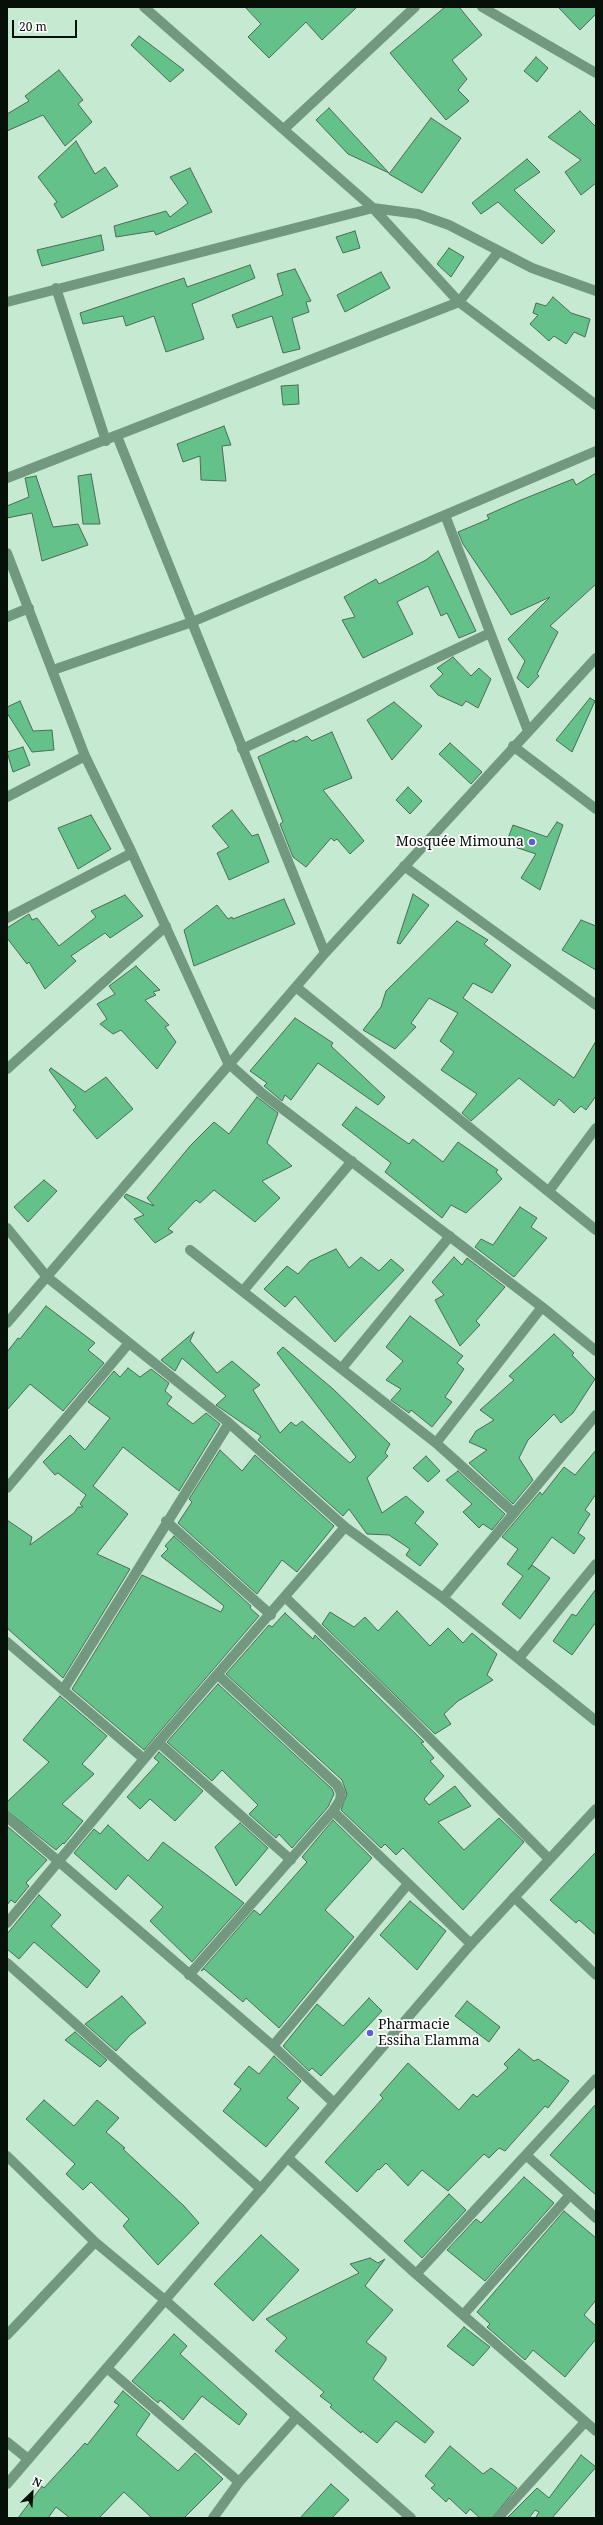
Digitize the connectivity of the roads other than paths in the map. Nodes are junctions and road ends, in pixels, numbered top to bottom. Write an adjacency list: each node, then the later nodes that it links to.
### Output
1 (415, 7): 5 (street)
2 (482, 7): 4 (street)
3 (150, 9): 5 (street)
4 (596, 73)
5 (284, 130): 6 (street)
6 (373, 208): 7 (street); 8 (street); 11 (street)
7 (499, 251): 9 (street); 11 (street)
8 (56, 288): 10 (street); 14 (street)
9 (596, 291)
10 (7, 302)
11 (459, 302): 12 (street); 13 (street)
12 (596, 405)
13 (117, 436): 14 (street); 21 (street)
14 (106, 441): 16 (street)
15 (596, 451): 17 (street)
16 (7, 478)
17 (445, 515): 21 (street); 22 (street)
18 (7, 553): 19 (street)
19 (28, 608): 20 (street); 24 (street)
20 (7, 617)
21 (192, 622): 24 (street); 27 (street)
22 (490, 633): 25 (street); 27 (street)
23 (596, 658): 25 (street)
24 (53, 670): 28 (street)
25 (528, 731): 26 (street)
26 (513, 746): 30 (street); 32 (street)
27 (242, 749): 35 (street)
28 (85, 756): 29 (street); 31 (street)
29 (7, 797)
30 (596, 809)
31 (132, 853): 33 (street); 34 (street)
32 (404, 866): 35 (street); 37 (street)
33 (7, 918)
34 (166, 926): 38 (street); 39 (street)
35 (325, 952): 36 (street)
36 (296, 987): 38 (street); 42 (street)
37 (596, 1006)
38 (228, 1063): 41 (street); 47 (street)
39 (7, 1069)
40 (596, 1128): 42 (street)
41 (352, 1160): 45 (street); 48 (street)
42 (549, 1191): 44 (street)
43 (7, 1228): 47 (street)
44 (596, 1230)
45 (450, 1236): 49 (street); 53 (street)
46 (190, 1250): 48 (street)
47 (47, 1277): 50 (street); 51 (street)
48 (243, 1290): 53 (street)
49 (542, 1307): 52 (street); 56 (street)
50 (7, 1323)
51 (129, 1343): 55 (street); 57 (street)
52 (596, 1351)
53 (342, 1368): 56 (street)
54 (596, 1414): 58 (street)
55 (229, 1423): 59 (street); 60 (street)
56 (436, 1443): 58 (street)
57 (7, 1488)
58 (513, 1512): 63 (street)
59 (166, 1521): 64 (street); 68 (street)
60 (346, 1527): 62 (street); 63 (street)
61 (596, 1564): 66 (street)
62 (285, 1597): 64 (street); 75 (street)
63 (443, 1598): 66 (street)
64 (271, 1616): 67 (street)
65 (7, 1642): 68 (street)
66 (518, 1658): 69 (street)
67 (218, 1675): 70 (street); 73 (street)
68 (63, 1690): 71 (street)
69 (596, 1720)
70 (159, 1743): 71 (street); 76 (street)
71 (144, 1760): 77 (street)
72 (596, 1809): 75 (street)
73 (333, 1811): 76 (street); 78 (street)
74 (7, 1816): 77 (street)
75 (549, 1859): 79 (street)
76 (291, 1860): 83 (street)
77 (58, 1861): 80 (street); 83 (street)
78 (408, 1884): 81 (street); 85 (street)
79 (514, 1897): 81 (street); 84 (street)
80 (7, 1923)
81 (471, 1944): 87 (street)
82 (7, 1963): 91 (street)
83 (189, 1975): 85 (street)
84 (596, 1975)
85 (273, 2046): 87 (street)
86 (596, 2079): 88 (street)
87 (333, 2102): 90 (street)
88 (526, 2155): 92 (street); 95 (street)
89 (7, 2156): 94 (street)
90 (288, 2158): 91 (street); 95 (street)
91 (261, 2189): 96 (street)
92 (570, 2195): 93 (street); 97 (street)
93 (596, 2218)
94 (95, 2242): 96 (street); 98 (street)
95 (416, 2274): 97 (street)
96 (166, 2301): 99 (street); 100 (street)
97 (463, 2315): 101 (street)
98 (7, 2335)
99 (107, 2368): 104 (street); 105 (street)
100 (296, 2418): 105 (street); 108 (street)
101 (585, 2422): 102 (street); 109 (street)
102 (596, 2431)
103 (7, 2442): 104 (street)
104 (28, 2459): 106 (street)
105 (239, 2482): 107 (street)
106 (7, 2484)
107 (213, 2518)
108 (411, 2518)
109 (498, 2518)

